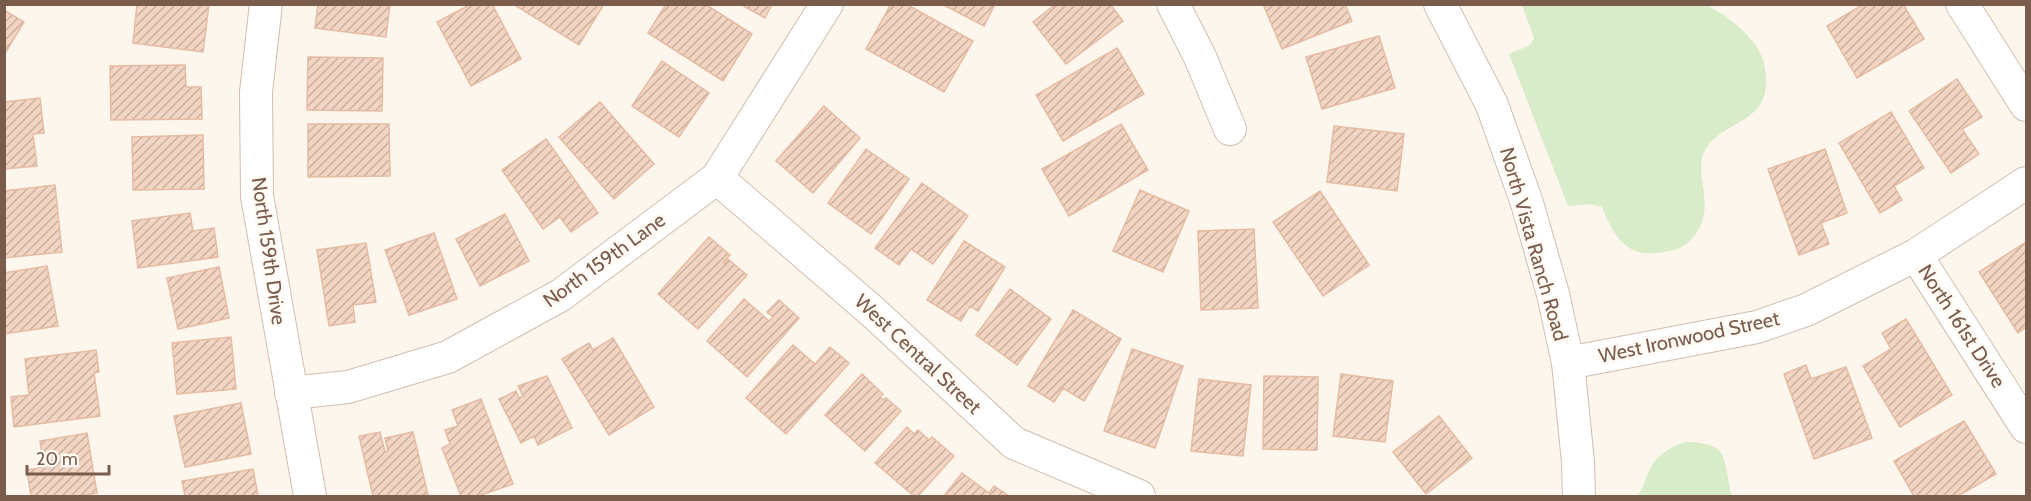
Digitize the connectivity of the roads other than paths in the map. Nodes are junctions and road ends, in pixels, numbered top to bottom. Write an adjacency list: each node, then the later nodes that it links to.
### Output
1 (266, 4): 12 (street, North 159th Drive)
2 (827, 4): 8 (street, North 159th Lane)
3 (1173, 4): 7 (street)
4 (1440, 4): 11 (street, North Vista Ranch Road)
5 (1962, 4): 6 (street)
6 (2026, 105)
7 (1230, 129)
8 (717, 178): 12 (street, North 159th Lane); 15 (street, West Central Street)
9 (2026, 183): 10 (street, West Ironwood Street)
10 (1916, 255): 11 (street, West Ironwood Street); 13 (street, North 161st Drive)
11 (1569, 363): 16 (street, North Vista Ranch Road)
12 (291, 393): 14 (street, North 159th Drive)
13 (2026, 427)
14 (310, 496)
15 (1139, 496)
16 (1579, 496)

